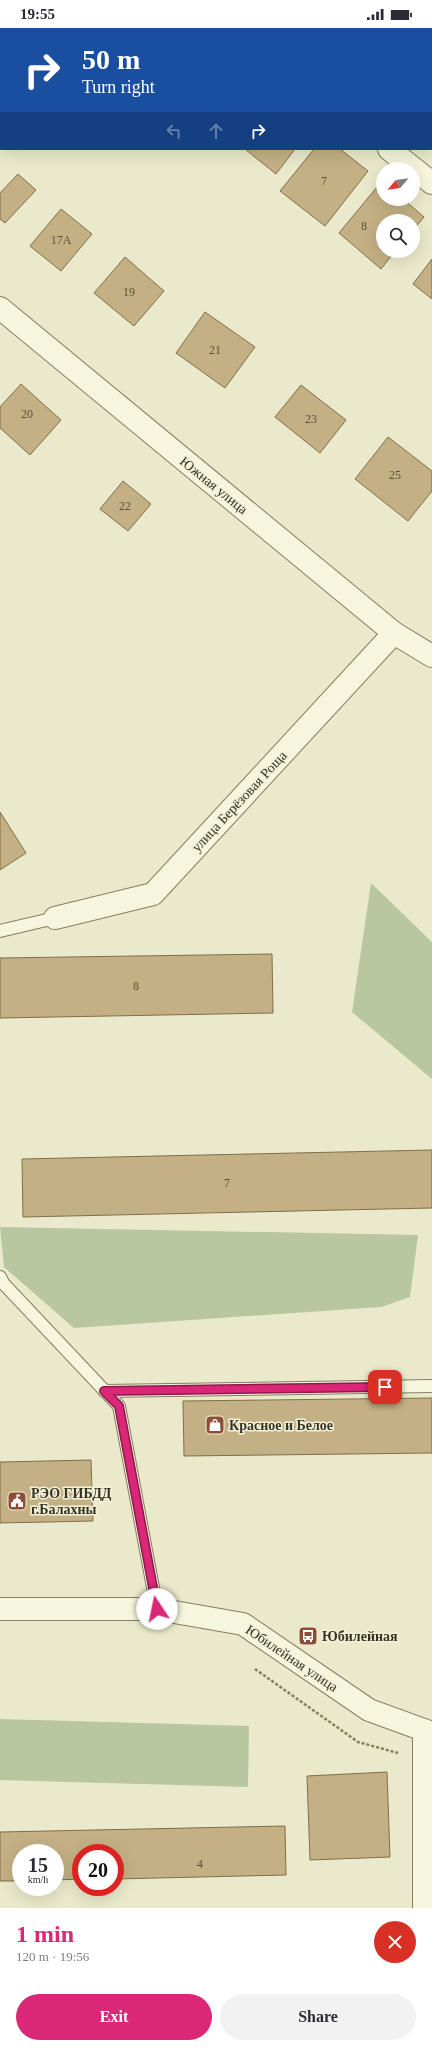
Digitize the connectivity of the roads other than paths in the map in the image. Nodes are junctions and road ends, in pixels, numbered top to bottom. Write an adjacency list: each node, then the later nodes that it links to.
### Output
1 (391, 150): 2 (street)
2 (432, 183)
3 (0, 308): 4 (street, Южная улица)
4 (394, 633): 5 (street, Южная улица); 6 (street, улица Берёзовая Роща)
5 (432, 656)
6 (54, 918): 7 (lane)
7 (0, 931)
8 (1, 1281): 10 (lane)
9 (432, 1386): 10 (lane)
10 (104, 1391): 12 (lane)
11 (0, 1609): 12 (street, Юбилейная улица)
12 (157, 1609): 13 (street, Юбилейная улица)
13 (428, 1731): 14 (street)
14 (424, 1908)

